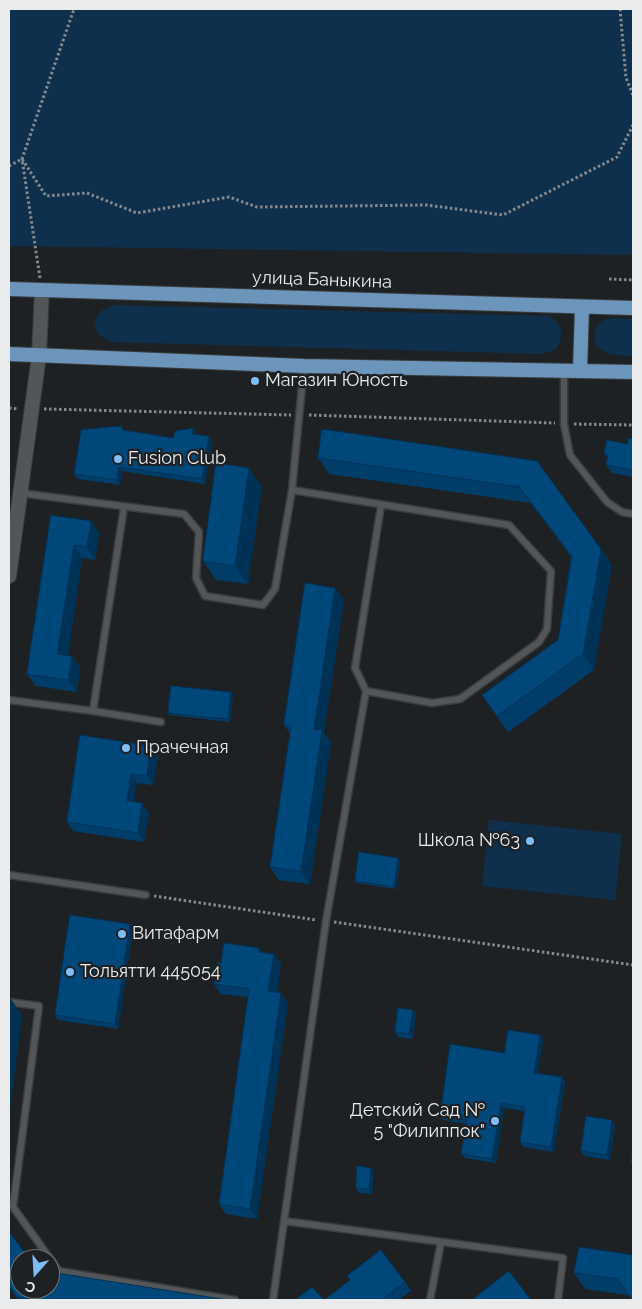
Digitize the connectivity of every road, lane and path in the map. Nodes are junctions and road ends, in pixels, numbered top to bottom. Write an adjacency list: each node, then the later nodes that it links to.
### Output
1 (74, 9): 5 (path)
2 (620, 9): 3 (path)
3 (633, 95)
4 (633, 125): 5 (path)
5 (22, 159): 6 (path); 10 (path)
6 (9, 166)
7 (610, 279): 8 (path)
8 (633, 280)
9 (9, 289): 10 (main road, улица Баныкина)
10 (42, 290): 11 (main road, улица Баныкина); 14 (street)
11 (582, 307): 12 (main road, улица Баныкина); 17 (main road)
12 (633, 308)
13 (9, 354): 14 (main road)
14 (39, 356): 15 (main road); 20 (street)
15 (304, 366): 16 (main road); 21 (lane)
16 (564, 371): 17 (main road); 22 (lane)
17 (580, 371): 18 (main road)
18 (633, 372)
19 (9, 408): 20 (path)
20 (32, 409): 21 (path); 25 (street)
21 (299, 415): 22 (path); 24 (lane)
22 (564, 424): 23 (path); 28 (lane)
23 (633, 425)
24 (292, 490): 26 (lane); 27 (lane)
25 (20, 493): 26 (lane); 29 (street)
26 (124, 506): 32 (lane)
27 (380, 506): 30 (lane); 30 (lane)
28 (633, 514)
29 (9, 576)
30 (366, 691): 36 (lane)
31 (9, 700): 32 (lane)
32 (93, 711): 33 (lane)
33 (161, 722)
34 (9, 875): 35 (lane)
35 (146, 895): 36 (path)
36 (326, 921): 37 (path); 39 (lane)
37 (633, 965)
38 (9, 1002): 41 (lane)
39 (284, 1221): 40 (lane); 42 (lane)
40 (440, 1242): 43 (lane); 44 (lane)
41 (235, 1300)
42 (273, 1300)
43 (430, 1300)
44 (558, 1300)

